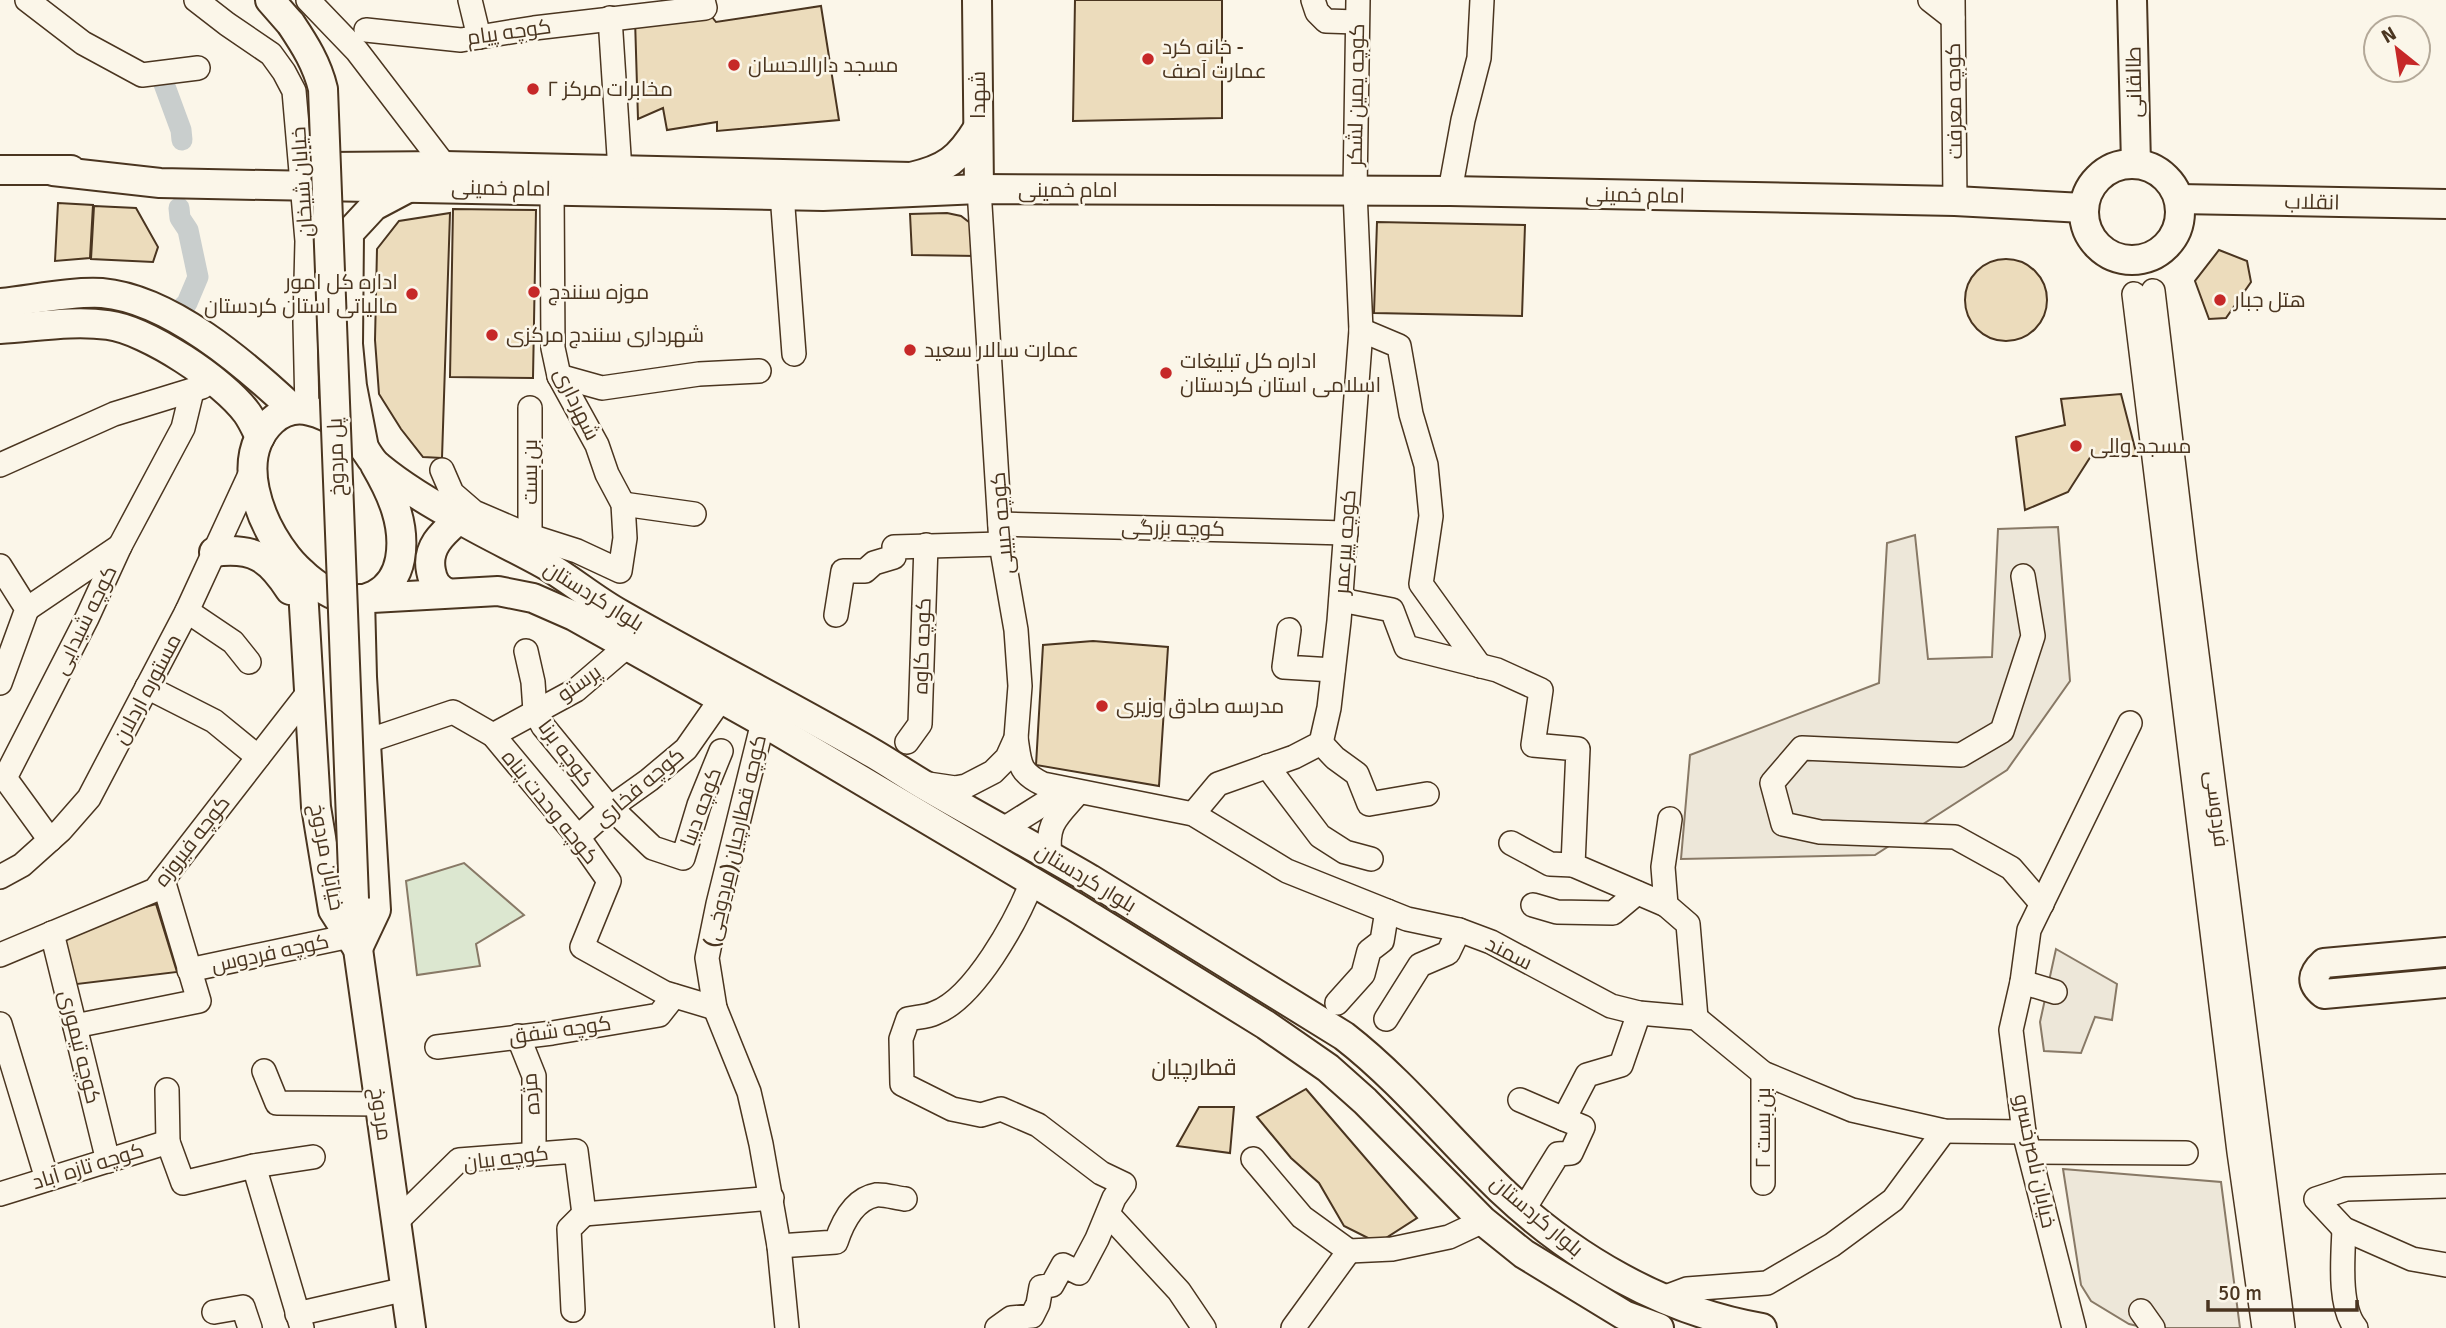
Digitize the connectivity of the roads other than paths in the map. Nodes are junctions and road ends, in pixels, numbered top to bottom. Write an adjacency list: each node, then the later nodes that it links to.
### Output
1 (27, 0): 17 (street)
2 (196, 0): 23 (street, خیابان شیخان)
3 (308, 0): 20 (street)
4 (470, 0): 16 (street)
5 (703, 0): 14 (street, کوچه پیام)
6 (977, 0): 18 (main road, شهدا)
7 (1313, 0): 13 (street)
8 (1482, 0): 28 (street)
9 (1930, 0): 12 (street)
10 (2132, 0): 19 (main road, طالقانی)
11 (272, 7): 108 (main road, پل مردوخ, bridge)
12 (1953, 9): 30 (street, کوچه معرفت)
13 (1357, 11): 27 (street, کوچه یمین لشکر)
14 (610, 18): 16 (street, کوچه پیام); 22 (street)
15 (366, 30): 16 (street, کوچه پیام)
16 (479, 37)
17 (198, 68)
18 (978, 128): 22 (main road, امام خمینی); 26 (main road, شهدا)
19 (2136, 164): 32 (main road); 33 (main road)
20 (445, 166): 22 (main road, امام خمینی); 23 (main road, امام خمینی)
21 (0, 170): 23 (main road, امام خمینی)
22 (620, 171)
23 (302, 176): 24 (main road, امام خمینی); 43 (street, خیابان شیخان)
24 (409, 187): 25 (main road, امام خمینی); 45 (main road)
25 (552, 189): 29 (main road, امام خمینی); 40 (street, شهرداری)
26 (979, 189): 27 (main road, امام خمینی); 29 (main road, امام خمینی); 53 (street, کوچه حبیبی)
27 (1355, 191): 28 (main road, امام خمینی); 37 (street, کوچه پیرعمر)
28 (1450, 191): 30 (main road, امام خمینی)
29 (782, 194): 38 (street)
30 (1955, 201): 33 (main road, امام خمینی)
31 (2446, 204): 32 (main road, انقلاب)
32 (2180, 207): 33 (main road); 34 (main road, انقلاب)
33 (2083, 208)
34 (2446, 220)
35 (0, 303): 43 (main road)
36 (0, 329): 41 (main road)
37 (1361, 330): 52 (street, کوچه پیرعمر); 72 (street)
38 (794, 354)
39 (759, 371): 40 (street)
40 (559, 376): 49 (street, شهرداری)
41 (204, 387): 44 (main road); 46 (street); 56 (street, کوچه شیدایی)
42 (530, 408): 54 (street, بن بست)
43 (300, 410): 44 (main road); 45 (main road)
44 (260, 437): 47 (main road)
45 (369, 456): 51 (main road, بلوار کردستان); 62 (main road)
46 (0, 465)
47 (252, 470): 57 (street, مستوره اردلان); 59 (main road)
48 (442, 470): 54 (street)
49 (623, 504): 50 (street); 54 (street, شهرداری)
50 (694, 514)
51 (459, 519): 61 (main road); 91 (main road, بلوار کردستان)
52 (1346, 533): 53 (street, کوچه بزرگی); 63 (street, کوچه پیرعمر)
53 (1001, 534): 55 (street, کوچه بزرگی); 83 (street, کوچه حبیبی)
54 (530, 536)
55 (926, 545): 67 (street, کوچه بزرگی); 85 (street, کوچه کاوه)
56 (120, 546): 64 (street); 99 (street, کوچه شیدایی)
57 (214, 552): 65 (street, مستوره اردلان); 66 (main road)
58 (0, 566): 64 (street)
59 (302, 573): 62 (main road); 66 (main road, خیابان مردوخ)
60 (2023, 576): 109 (street)
61 (447, 593): 62 (main road, بلوار کردستان); 69 (main road, بلوار کردستان)
62 (366, 598): 84 (main road, خیابان مردوخ)
63 (1341, 600): 72 (street); 73 (street, کوچه پیرعمر)
64 (27, 609): 74 (street)
65 (187, 611): 71 (street); 75 (street, مستوره اردلان)
66 (304, 613): 76 (main road, خیابان مردوخ)
67 (836, 615)
68 (1289, 630): 73 (street)
69 (626, 647): 77 (main road, بلوار کردستان); 78 (street, پرستو)
70 (526, 651): 78 (street, کوچه برنا)
71 (249, 662)
72 (1480, 666): 103 (street)
73 (1334, 670): 86 (street, کوچه پیرعمر)
74 (0, 683)
75 (147, 687): 88 (street); 99 (street, مستوره اردلان)
76 (308, 693): 88 (street, کوچه فیروزه); 115 (main road, خیابان مردوخ)
77 (721, 699): 79 (main road, بلوار کردستان); 81 (street, کوچه فخاری)
78 (535, 711): 82 (street, پرستو); 94 (street, کوچه برنا)
79 (762, 722): 90 (street, کوچه قطارچیان(مردوخی)); 106 (main road, بلوار کردستان)
80 (2130, 723): 109 (street, خیابان ناصرخسرو)
81 (697, 734): 87 (street); 94 (street, کوچه فخاری)
82 (493, 735): 84 (street, کوچه وحدت پناه); 98 (street, کوچه وحدت پناه)
83 (1016, 738): 91 (street, کوچه حبیبی); 92 (street, سمند)
84 (367, 741): 115 (main road, خیابان مردوخ)
85 (907, 742)
86 (1321, 743): 89 (street); 93 (street)
87 (721, 751): 90 (street); 94 (street, کوچه دیبا)
88 (258, 757): 105 (street, کوچه فیروزه)
89 (1267, 766): 95 (street); 102 (street)
90 (751, 767): 124 (street, کوچه قطارچیان(مردوخی))
91 (920, 783): 97 (main road, بلوار کردستان)
92 (1081, 790): 95 (street, سمند); 97 (street); 101 (street)
93 (1427, 794)
94 (611, 808): 98 (street, کوچه فخاری)
95 (1193, 814): 112 (street, سمند)
96 (1670, 819): 111 (street)
97 (1002, 830): 101 (main road, بلوار کردستان)
98 (578, 837): 122 (street, کوچه وحدت پناه)
99 (50, 840): 104 (street, مستوره اردلان)
100 (1511, 843): 103 (street)
101 (1050, 856): 153 (main road, بلوار کردستان)
102 (1371, 859)
103 (1573, 866): 107 (street)
104 (0, 877)
105 (163, 880): 114 (street, کوچه فیروزه); 118 (street)
106 (1032, 882): 155 (street); 156 (main road, بلوار کردستان)
107 (1637, 892): 110 (street); 111 (street)
108 (354, 899): 115 (main road, مردوخ)
109 (2042, 904): 119 (street, خیابان ناصرخسرو)
110 (1533, 905)
111 (1666, 905): 126 (street)
112 (1387, 911): 113 (street, سمند); 123 (street)
113 (1459, 930): 125 (street, سمند); 127 (street)
114 (52, 933): 117 (street, کوچه فیروزه); 129 (street, کوچه تیموری)
115 (354, 943): 118 (street, کوچه فردوس); 136 (main road, مردوخ)
116 (2446, 951): 120 (main road)
117 (0, 955)
118 (190, 970): 129 (street)
119 (2022, 982): 121 (street); 140 (street, خیابان ناصرخسرو)
120 (2446, 983)
121 (2056, 992)
122 (674, 996): 124 (street, کوچه وحدت پناه); 130 (street, کوچه شفق)
123 (1336, 1003)
124 (715, 1007): 151 (street, کوچه قطارچیان(مردوخی))
125 (1639, 1013): 126 (street, سمند); 137 (street)
126 (1696, 1018): 133 (street)
127 (1386, 1019)
128 (0, 1024): 147 (street)
129 (75, 1026): 145 (street, کوچه تیموری)
130 (518, 1037): 131 (street, کوچه شفق); 141 (street, مژده)
131 (437, 1047)
132 (264, 1070): 136 (street)
133 (1763, 1073): 138 (street); 148 (street, بن بست ۲)
134 (167, 1090): 139 (street)
135 (1520, 1100): 137 (street)
136 (379, 1104): 157 (main road, مردوخ)
137 (1573, 1123): 153 (street)
138 (1944, 1131): 140 (street); 163 (street)
139 (168, 1142): 145 (street, کوچه تازه آباد); 146 (street, کوچه تازه آباد)
140 (2027, 1142): 142 (street); 175 (street, خیابان ناصرخسرو)
141 (534, 1153): 154 (street, کوچه بیان); 157 (street, کوچه بیان)
142 (2186, 1153)
143 (313, 1157): 146 (street, کوچه تازه آباد)
144 (1253, 1160): 160 (street)
145 (108, 1161): 147 (street, کوچه تازه آباد)
146 (254, 1166): 166 (street)
147 (47, 1179): 150 (street, کوچه تازه آباد)
148 (1763, 1184)
149 (2446, 1186): 158 (street)
150 (0, 1194)
151 (772, 1198): 154 (street); 159 (street, کوچه قطارچیان(مردوخی))
152 (905, 1199): 159 (street)
153 (1524, 1209): 163 (main road, بلوار کردستان)
154 (584, 1214): 164 (street)
155 (1108, 1214): 170 (street); 171 (street)
156 (1483, 1221): 160 (street); 173 (main road, بلوار کردستان)
157 (396, 1222): 162 (main road, مردوخ)
158 (2344, 1229): 161 (street); 178 (street)
159 (779, 1246): 169 (street, کوچه قطارچیان(مردوخی))
160 (1349, 1251): 172 (street)
161 (2446, 1265)
162 (406, 1289): 166 (street); 168 (main road, مردوخ)
163 (1663, 1297): 174 (main road, بلوار کردستان)
164 (573, 1310)
165 (214, 1312): 167 (street)
166 (300, 1321)
167 (250, 1328)
168 (411, 1328)
169 (787, 1328)
170 (997, 1328)
171 (1204, 1328)
172 (1293, 1328)
173 (1659, 1328)
174 (1762, 1328)
175 (2074, 1328)
176 (2264, 1328): 177 (street, فردوسی)
177 (2284, 1328)
178 (2356, 1328)

